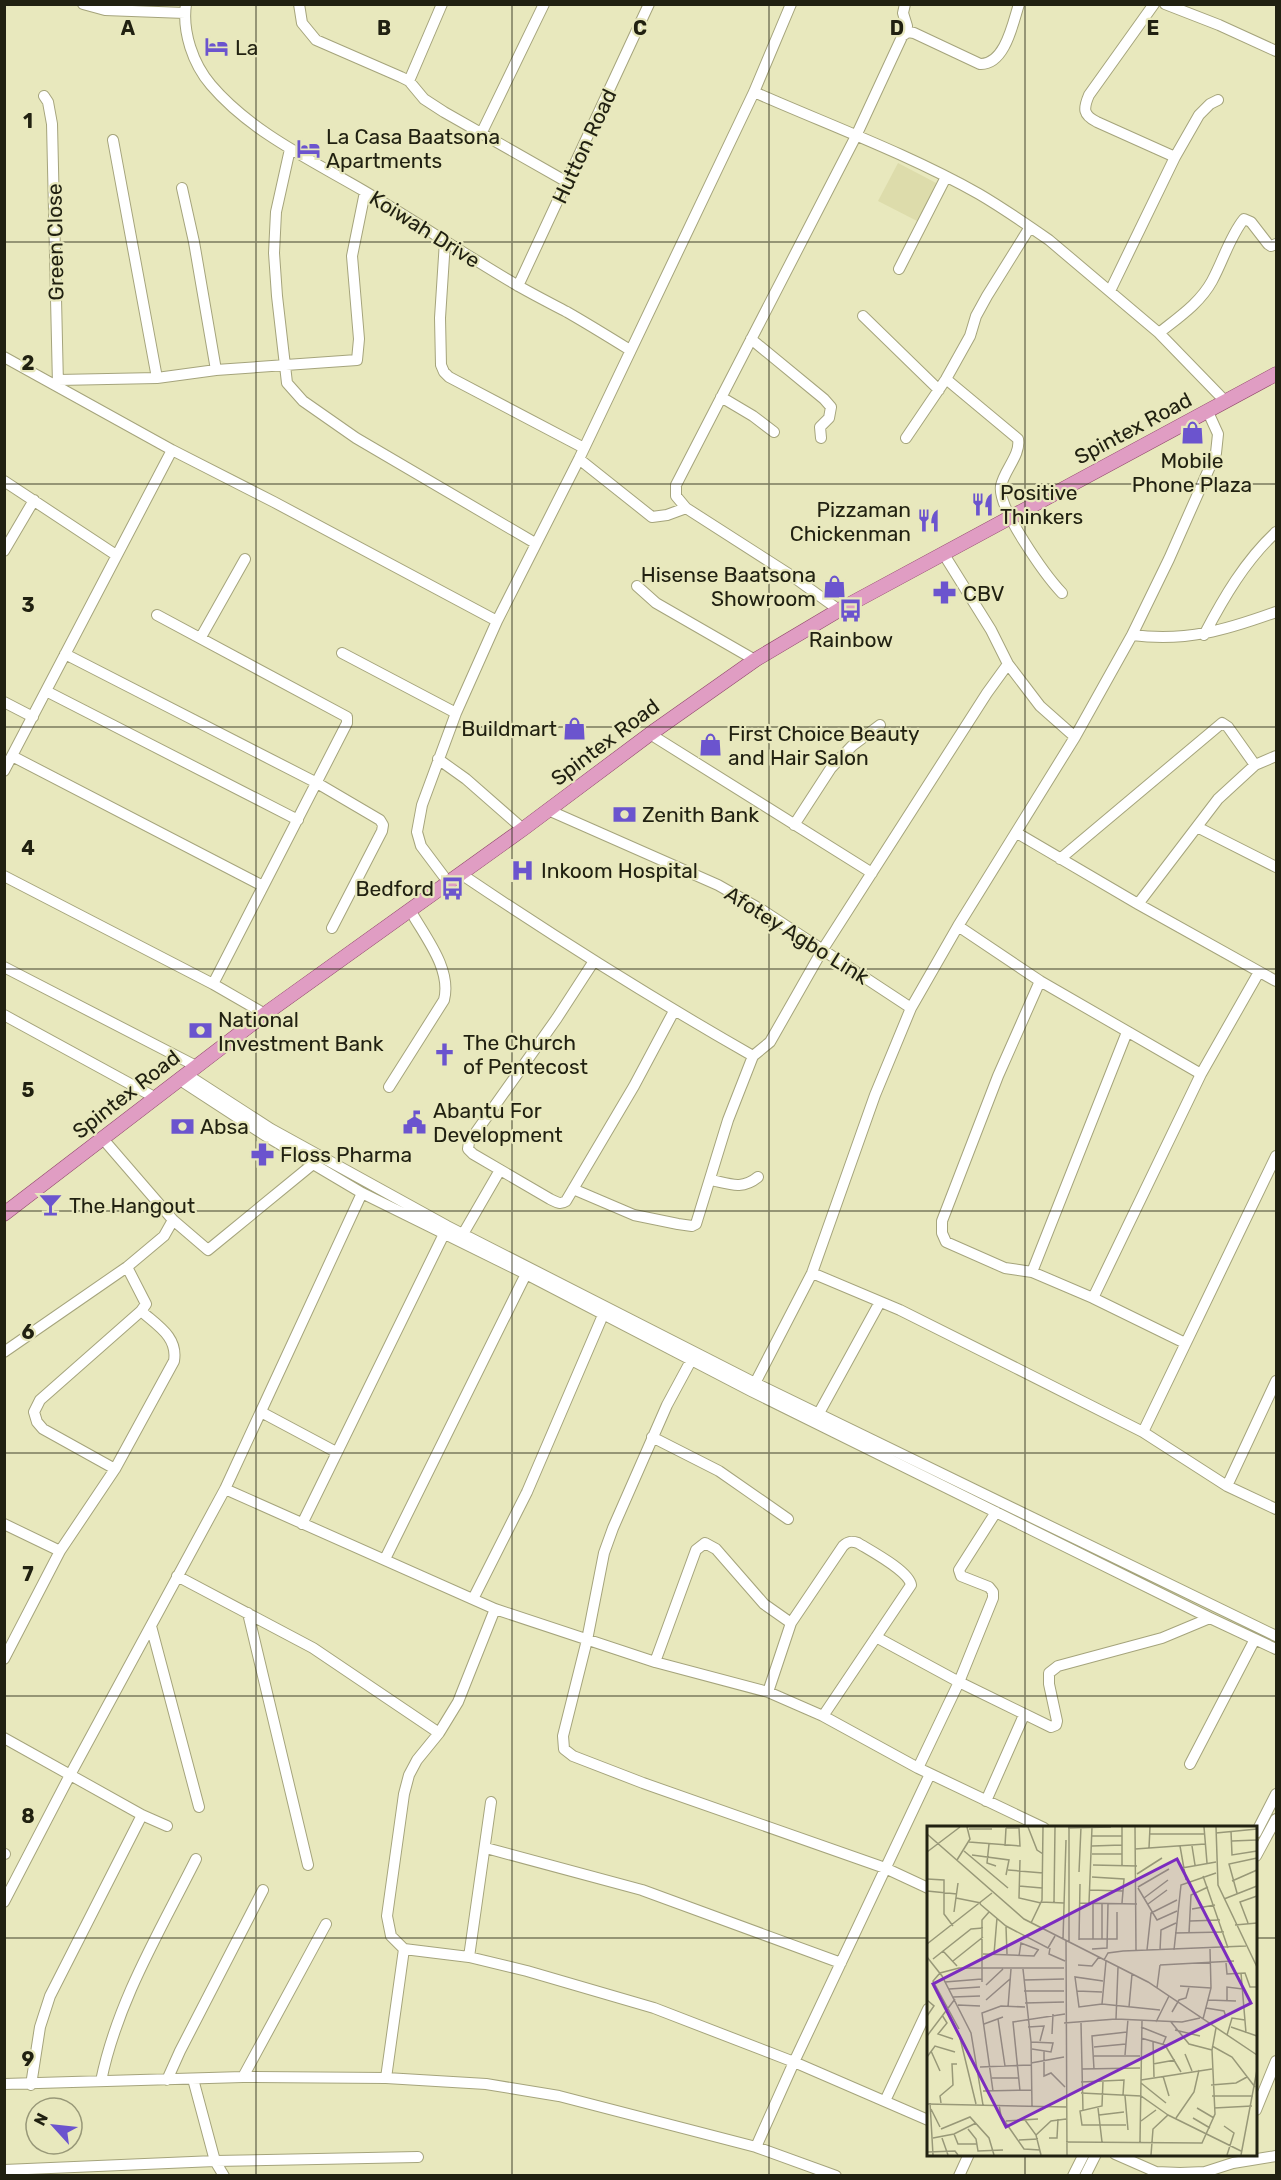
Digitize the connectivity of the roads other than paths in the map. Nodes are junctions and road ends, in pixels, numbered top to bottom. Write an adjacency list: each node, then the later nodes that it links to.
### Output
1 (83, 4): 11 (street)
2 (299, 4): 14 (street)
3 (442, 4): 14 (street)
4 (544, 4): 18 (street)
5 (649, 4): 24 (street, Hutton Road)
6 (791, 4): 15 (street)
7 (906, 4): 12 (street)
8 (1019, 4): 12 (street)
9 (1154, 4): 22 (street)
10 (1165, 4): 13 (street)
11 (186, 9): 21 (street, Koiwah Drive)
12 (902, 36): 19 (street)
13 (1276, 51)
14 (409, 81): 18 (street)
15 (754, 92): 19 (street); 36 (street)
16 (44, 96): 43 (street, Green Close)
17 (1218, 100): 22 (street)
18 (482, 132): 24 (street)
19 (856, 136): 23 (street); 35 (street)
20 (113, 140): 41 (street)
21 (291, 149): 26 (street, Koiwah Drive); 38 (street)
22 (1175, 157): 32 (street)
23 (946, 177): 27 (street); 30 (street)
24 (567, 182): 31 (street, Hutton Road)
25 (182, 188): 39 (street)
26 (365, 192): 28 (street, Koiwah Drive); 38 (street)
27 (1030, 227): 32 (street); 42 (street)
28 (445, 241): 31 (street, Koiwah Drive); 51 (street)
29 (1276, 244): 34 (street)
30 (899, 269)
31 (518, 286): 36 (street, Koiwah Drive)
32 (1110, 291): 34 (street)
33 (863, 316): 44 (street)
34 (1159, 333): 46 (street)
35 (751, 339): 45 (street); 49 (street)
36 (630, 350): 51 (street)
37 (4, 357): 43 (street)
38 (284, 366): 39 (street); 59 (street)
39 (216, 370): 41 (street)
40 (1276, 374): 46 (main road, Spintex Road)
41 (157, 378): 43 (street)
42 (946, 379): 44 (street); 57 (street)
43 (58, 384): 52 (street)
44 (939, 390): 50 (street)
45 (721, 397): 48 (street); 56 (street)
46 (1226, 402): 47 (main road, Spintex Road)
47 (1208, 412): 57 (main road, Spintex Road); 70 (street)
48 (774, 432)
49 (820, 438)
50 (906, 438)
51 (584, 448): 53 (street)
52 (172, 450): 62 (street); 69 (street)
53 (579, 459): 56 (street); 59 (street)
54 (4, 481): 55 (street)
55 (34, 500): 60 (street); 62 (street)
56 (686, 508): 66 (street)
57 (1012, 517): 61 (main road, Spintex Road); 65 (street)
58 (1276, 532): 71 (street)
59 (535, 543): 69 (street)
60 (4, 551)
61 (943, 553): 66 (main road, Spintex Road); 76 (street)
62 (116, 555): 74 (street)
63 (245, 559): 72 (street)
64 (637, 586): 75 (street)
65 (1062, 593)
66 (839, 610): 75 (main road, Spintex Road)
67 (1276, 612): 71 (street)
68 (157, 615): 72 (street)
69 (497, 621): 79 (street)
70 (1132, 635): 71 (street); 83 (street)
71 (1204, 635)
72 (201, 637): 89 (street)
73 (342, 653): 79 (street)
74 (65, 654): 77 (street); 89 (street)
75 (755, 660): 82 (main road, Spintex Road)
76 (1008, 664): 83 (street); 98 (street)
77 (46, 691): 80 (street); 91 (street)
78 (4, 702): 80 (street)
79 (456, 713): 86 (street)
80 (33, 717): 84 (street)
81 (880, 724): 92 (street)
82 (650, 734): 90 (main road, Spintex Road); 92 (street)
83 (1075, 737): 95 (street)
84 (12, 756): 88 (street); 102 (street)
85 (1276, 756): 87 (street)
86 (438, 759): 94 (street); 101 (street)
87 (1255, 765): 93 (street); 96 (street)
88 (4, 771)
89 (317, 783): 91 (street); 106 (street)
90 (548, 810): 94 (main road, Spintex Road); 107 (street, Afotey Agbo Link)
91 (298, 820): 102 (street)
92 (794, 825): 98 (street)
93 (1197, 826): 97 (street); 103 (street)
94 (523, 830): 99 (main road, Spintex Road)
95 (1017, 833): 96 (street); 105 (street)
96 (1060, 859): 103 (street)
97 (1276, 867)
98 (872, 873): 107 (street)
99 (460, 874): 101 (main road, Spintex Road); 108 (street)
100 (4, 876): 113 (street)
101 (448, 882): 104 (main road, Spintex Road)
102 (263, 886): 113 (street)
103 (1138, 904): 110 (street)
104 (410, 910): 116 (main road, Spintex Road); 122 (street)
105 (957, 926): 111 (street); 114 (street)
106 (332, 928)
107 (823, 950): 114 (street, Afotey Agbo Link); 119 (street)
108 (594, 962): 115 (street); 127 (street)
109 (4, 967): 120 (street)
110 (1258, 972): 112 (street); 121 (street)
111 (1040, 981): 118 (street); 137 (street)
112 (1276, 981)
113 (213, 984): 116 (street)
114 (912, 1008): 138 (street)
115 (674, 1011): 119 (street); 130 (street)
116 (265, 1014): 120 (main road, Spintex Road)
117 (4, 1015): 123 (street)
118 (1127, 1032): 121 (street); 137 (street)
119 (753, 1056): 129 (street)
120 (187, 1073): 123 (main road, Spintex Road); 126 (street); 135 (street)
121 (1201, 1074): 140 (street)
122 (389, 1087)
123 (156, 1098): 124 (main road, Spintex Road)
124 (103, 1139): 132 (main road, Spintex Road); 133 (street)
125 (1276, 1156): 144 (street)
126 (313, 1164): 131 (street); 133 (street)
127 (500, 1170): 130 (street); 135 (street)
128 (758, 1177): 129 (street)
129 (711, 1180): 130 (street)
130 (573, 1189)
131 (362, 1193): 134 (street); 149 (street)
132 (4, 1215)
133 (172, 1220): 136 (street)
134 (444, 1234): 139 (street); 153 (street)
135 (463, 1234): 146 (street)
136 (127, 1267): 142 (street); 145 (street)
137 (1032, 1272): 140 (street)
138 (812, 1273): 141 (street); 148 (street)
139 (526, 1274): 143 (street); 163 (street)
140 (1093, 1299): 144 (street)
141 (879, 1302): 150 (street); 151 (street)
142 (141, 1311): 154 (street); 154 (street)
143 (603, 1315): 146 (street); 165 (street)
144 (1185, 1343): 151 (street)
145 (4, 1352)
146 (693, 1356): 148 (street); 152 (street)
147 (1276, 1381): 155 (street)
148 (753, 1387): 150 (street); 158 (street)
149 (261, 1412): 153 (street); 156 (street)
150 (819, 1413): 171 (street)
151 (1143, 1432): 155 (street)
152 (652, 1437): 159 (street); 175 (street)
153 (336, 1452): 161 (street)
154 (116, 1469): 162 (street)
155 (1227, 1486): 157 (street)
156 (225, 1489): 161 (street); 164 (street)
157 (1276, 1509)
158 (996, 1512): 168 (street); 179 (street)
159 (788, 1519)
160 (4, 1524): 162 (street)
161 (302, 1524): 163 (street)
162 (60, 1551): 172 (street)
163 (385, 1559): 165 (street)
164 (177, 1576): 167 (street); 170 (street)
165 (473, 1599): 166 (street)
166 (495, 1609): 175 (street); 183 (street)
167 (248, 1613): 183 (street); 201 (street)
168 (1210, 1618): 174 (street); 181 (street)
169 (791, 1623): 173 (street); 178 (street); 180 (street)
170 (151, 1626): 188 (street); 192 (street)
171 (1276, 1636)
172 (9, 1637): 177 (street)
173 (876, 1637): 179 (street); 182 (street)
174 (1255, 1639): 176 (street); 185 (street)
175 (587, 1640): 178 (street); 202 (street)
176 (1276, 1649)
177 (4, 1659)
178 (655, 1662): 180 (street)
179 (959, 1682): 181 (street); 186 (street)
180 (768, 1692): 182 (street)
181 (1024, 1715): 190 (street)
182 (823, 1716): 186 (street)
183 (439, 1733): 207 (street)
184 (4, 1738): 188 (street)
185 (1190, 1764)
186 (918, 1768): 187 (street)
187 (930, 1774): 190 (street); 202 (street)
188 (70, 1775): 193 (street); 205 (street)
189 (1276, 1794): 197 (street)
190 (986, 1801): 196 (street)
191 (491, 1802): 198 (street)
192 (199, 1807)
193 (142, 1815): 195 (street); 219 (street)
194 (1276, 1819): 199 (street)
195 (167, 1826)
196 (1042, 1826)
197 (1257, 1831)
198 (486, 1848): 208 (street); 209 (street)
199 (1257, 1855)
200 (196, 1859): 217 (street)
201 (308, 1865)
202 (885, 1868): 203 (street); 209 (street)
203 (927, 1888)
204 (263, 1890): 216 (street)
205 (4, 1902)
206 (326, 1924): 213 (street)
207 (404, 1949): 208 (street); 214 (street)
208 (469, 1957): 212 (street)
209 (841, 1963): 212 (street)
210 (927, 2011): 220 (street)
211 (1276, 2061): 221 (street)
212 (794, 2062): 220 (street); 223 (street)
213 (243, 2077): 214 (street); 215 (street)
214 (386, 2078): 223 (street)
215 (193, 2079): 216 (street); 231 (street)
216 (167, 2080): 217 (street)
217 (101, 2081): 219 (street)
218 (4, 2084): 219 (street)
219 (31, 2085)
220 (885, 2101): 222 (street)
221 (1257, 2108)
222 (927, 2120)
223 (756, 2147): 235 (street)
224 (968, 2156): 236 (street)
225 (1083, 2156): 237 (street)
226 (1095, 2156): 238 (street)
227 (1120, 2156): 233 (street)
228 (1276, 2156): 230 (street)
229 (418, 2157): 231 (street)
230 (1235, 2158): 233 (street)
231 (215, 2161): 232 (street); 234 (street)
232 (4, 2170)
233 (1215, 2172)
234 (224, 2175)
235 (836, 2175)
236 (959, 2175)
237 (1073, 2175)
238 (1085, 2175)

